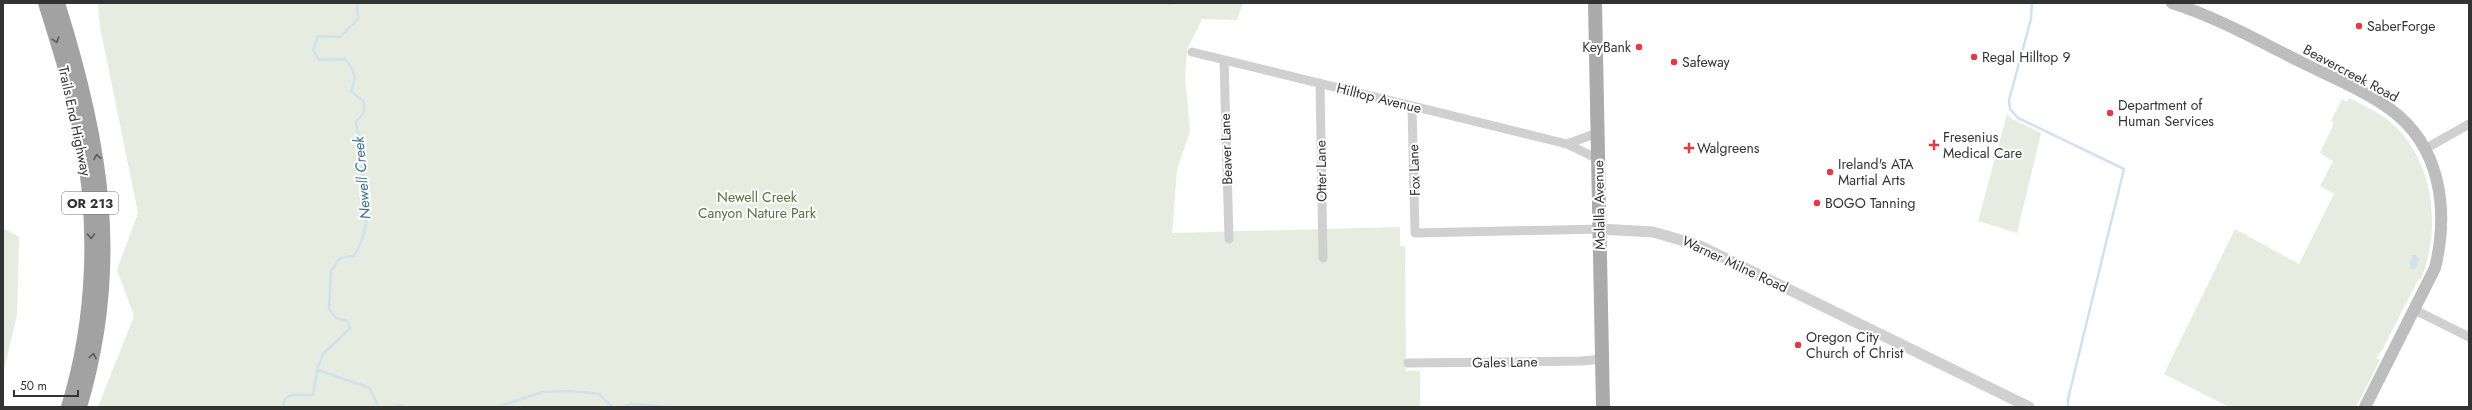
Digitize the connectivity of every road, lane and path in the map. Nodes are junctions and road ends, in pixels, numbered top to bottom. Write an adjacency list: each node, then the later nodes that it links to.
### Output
1 (45, 3): 25 (highway, Trails End Highway / OR 213, one-way to 25)
2 (58, 3): 26 (highway, Trails End Highway / OR 213, one-way to 2)
3 (1595, 3): 13 (main road, Molalla Avenue)
4 (2172, 3): 5 (main road, Beavercreek Road)
5 (2194, 6): 15 (main road, Beavercreek Road)
6 (1192, 52): 7 (street, Hilltop Avenue)
7 (1224, 60): 8 (street, Hilltop Avenue); 19 (street, Beaver Lane)
8 (1320, 83): 9 (street, Hilltop Avenue); 20 (street, Otter Lane)
9 (1412, 106): 14 (street, Hilltop Avenue); 18 (street, Fox Lane)
10 (2469, 117): 12 (street)
11 (2469, 124): 12 (street)
12 (2461, 130): 15 (street)
13 (1597, 133): 14 (street); 16 (main road, Molalla Avenue)
14 (1567, 144): 16 (street, Hilltop Avenue)
15 (2425, 148): 21 (main road, Beavercreek Road)
16 (1598, 159): 17 (main road, Molalla Avenue)
17 (1600, 230): 18 (street, Warner Milne Road); 23 (main road, Molalla Avenue); 28 (street, Warner Milne Road)
18 (1415, 233)
19 (1229, 239)
20 (1323, 258)
21 (2415, 310): 22 (street); 29 (main road, Beavercreek Road)
22 (2469, 337)
23 (1602, 358): 24 (street, Gales Lane); 27 (main road, Molalla Avenue)
24 (1408, 363)
25 (68, 407)
26 (80, 407)
27 (1603, 407)
28 (2029, 407)
29 (2365, 407)

